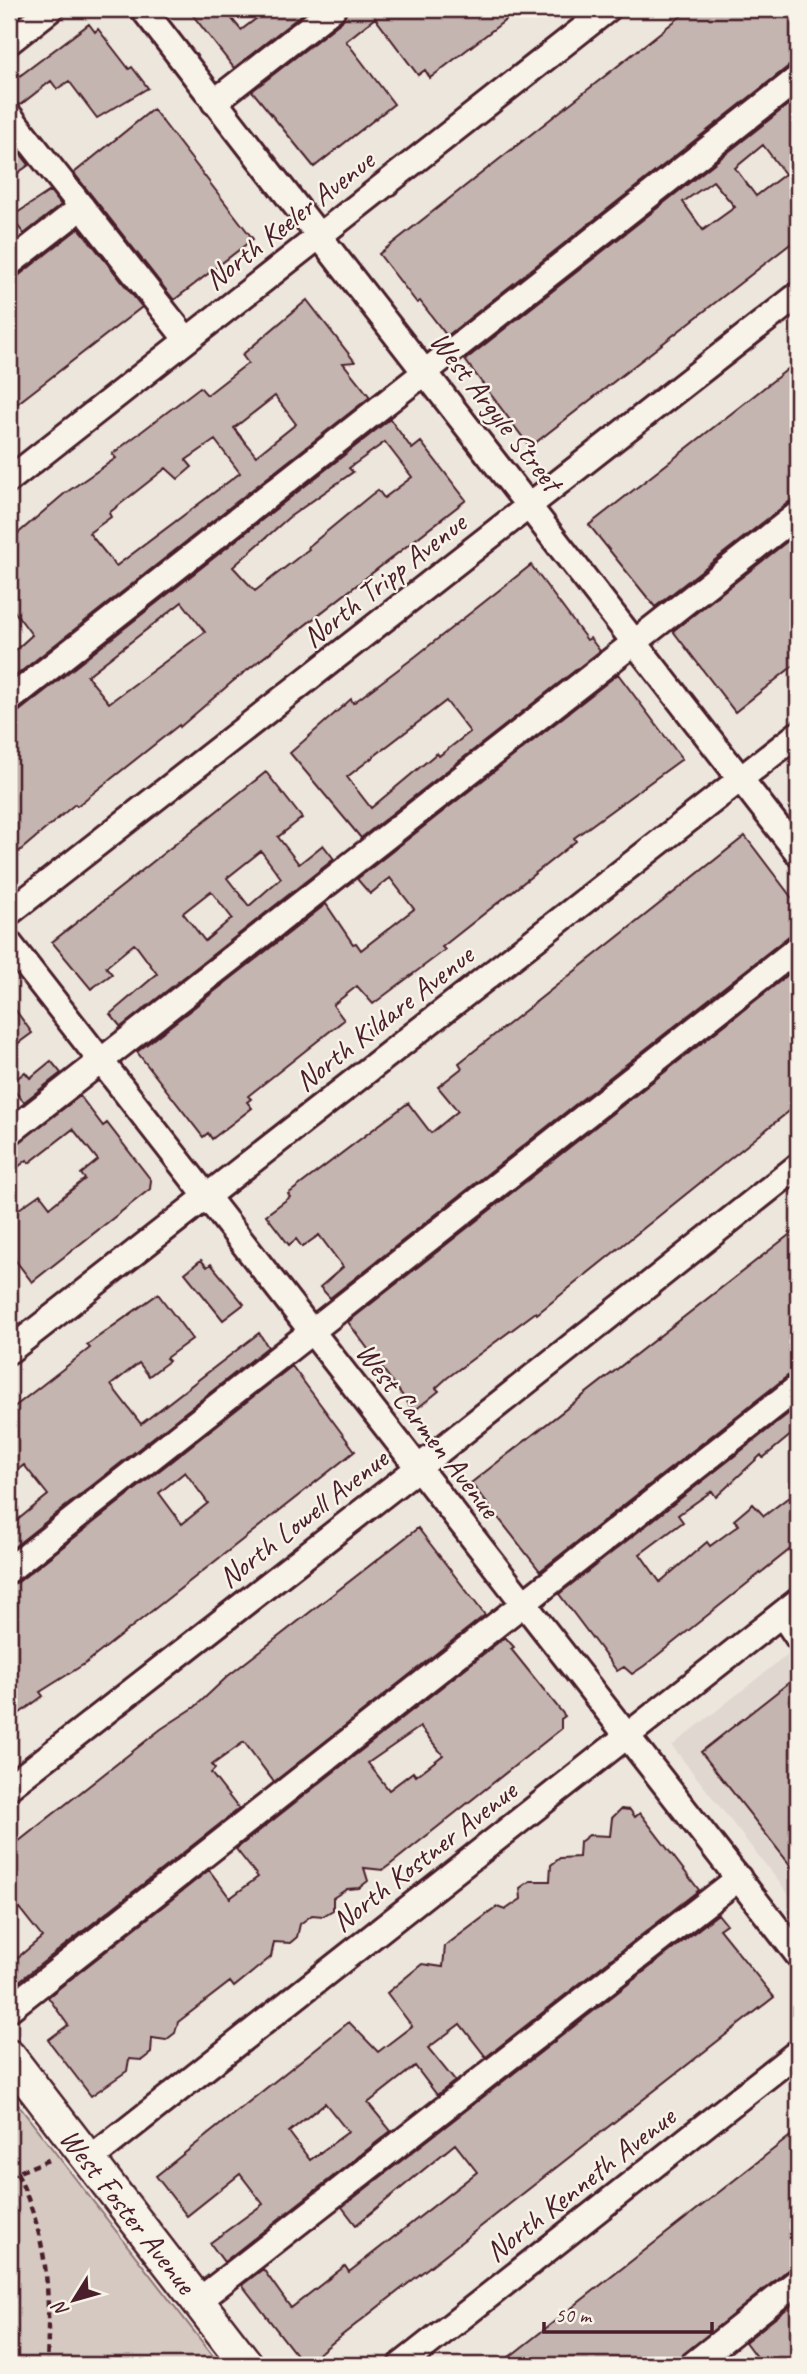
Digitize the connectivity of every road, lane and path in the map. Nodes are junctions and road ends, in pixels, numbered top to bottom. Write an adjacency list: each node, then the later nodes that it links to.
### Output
1 (51, 9): 5 (street)
2 (143, 9): 7 (street, West Argyle Street)
3 (333, 9): 7 (street)
4 (608, 9): 10 (street, North Keeler Avenue)
5 (9, 42)
6 (798, 78): 14 (street)
7 (214, 102): 10 (street, West Argyle Street)
8 (9, 115): 9 (street)
9 (82, 207): 11 (street); 13 (street)
10 (319, 236): 13 (street, North Keeler Avenue); 14 (street, West Argyle Street)
11 (9, 264)
12 (798, 295): 16 (street, North Tripp Avenue)
13 (187, 340): 15 (street, North Keeler Avenue)
14 (425, 371): 16 (street, West Argyle Street); 19 (street)
15 (9, 480)
16 (531, 505): 18 (street, West Argyle Street); 23 (street, North Tripp Avenue)
17 (798, 514): 18 (street)
18 (636, 642): 21 (street, West Argyle Street); 26 (street)
19 (9, 700)
20 (798, 734): 21 (street, North Kildare Avenue)
21 (741, 779): 22 (street, West Argyle Street); 29 (street, North Kildare Avenue)
22 (798, 853)
23 (9, 914)
24 (9, 943): 26 (street, West Carmen Avenue)
25 (798, 948): 30 (street)
26 (100, 1061): 27 (street); 29 (street, West Carmen Avenue)
27 (9, 1133)
28 (798, 1166): 33 (street, North Lowell Avenue)
29 (207, 1197): 30 (street, West Carmen Avenue); 31 (street, North Kildare Avenue)
30 (312, 1332): 33 (street, West Carmen Avenue); 34 (street)
31 (9, 1351)
32 (798, 1387): 35 (street)
33 (418, 1468): 35 (street, West Carmen Avenue); 39 (street, North Lowell Avenue)
34 (9, 1570)
35 (523, 1602): 38 (street, West Carmen Avenue); 42 (street)
36 (790, 1608): 37 (street); 38 (street, North Kostner Avenue)
37 (798, 1638)
38 (627, 1735): 40 (street, West Carmen Avenue); 46 (street, North Kostner Avenue)
39 (9, 1787)
40 (739, 1878): 41 (street, West Carmen Avenue); 50 (street)
41 (798, 1955)
42 (9, 2008)
43 (798, 2052): 53 (street, North Kenneth Avenue)
44 (9, 2056): 46 (main road, West Foster Avenue)
45 (51, 2158): 47 (path)
46 (89, 2160): 50 (main road, West Foster Avenue)
47 (17, 2173): 48 (path); 51 (path)
48 (9, 2176)
49 (798, 2281): 54 (street)
50 (198, 2301): 52 (main road, West Foster Avenue)
51 (47, 2365)
52 (247, 2365)
53 (401, 2365)
54 (692, 2365)

